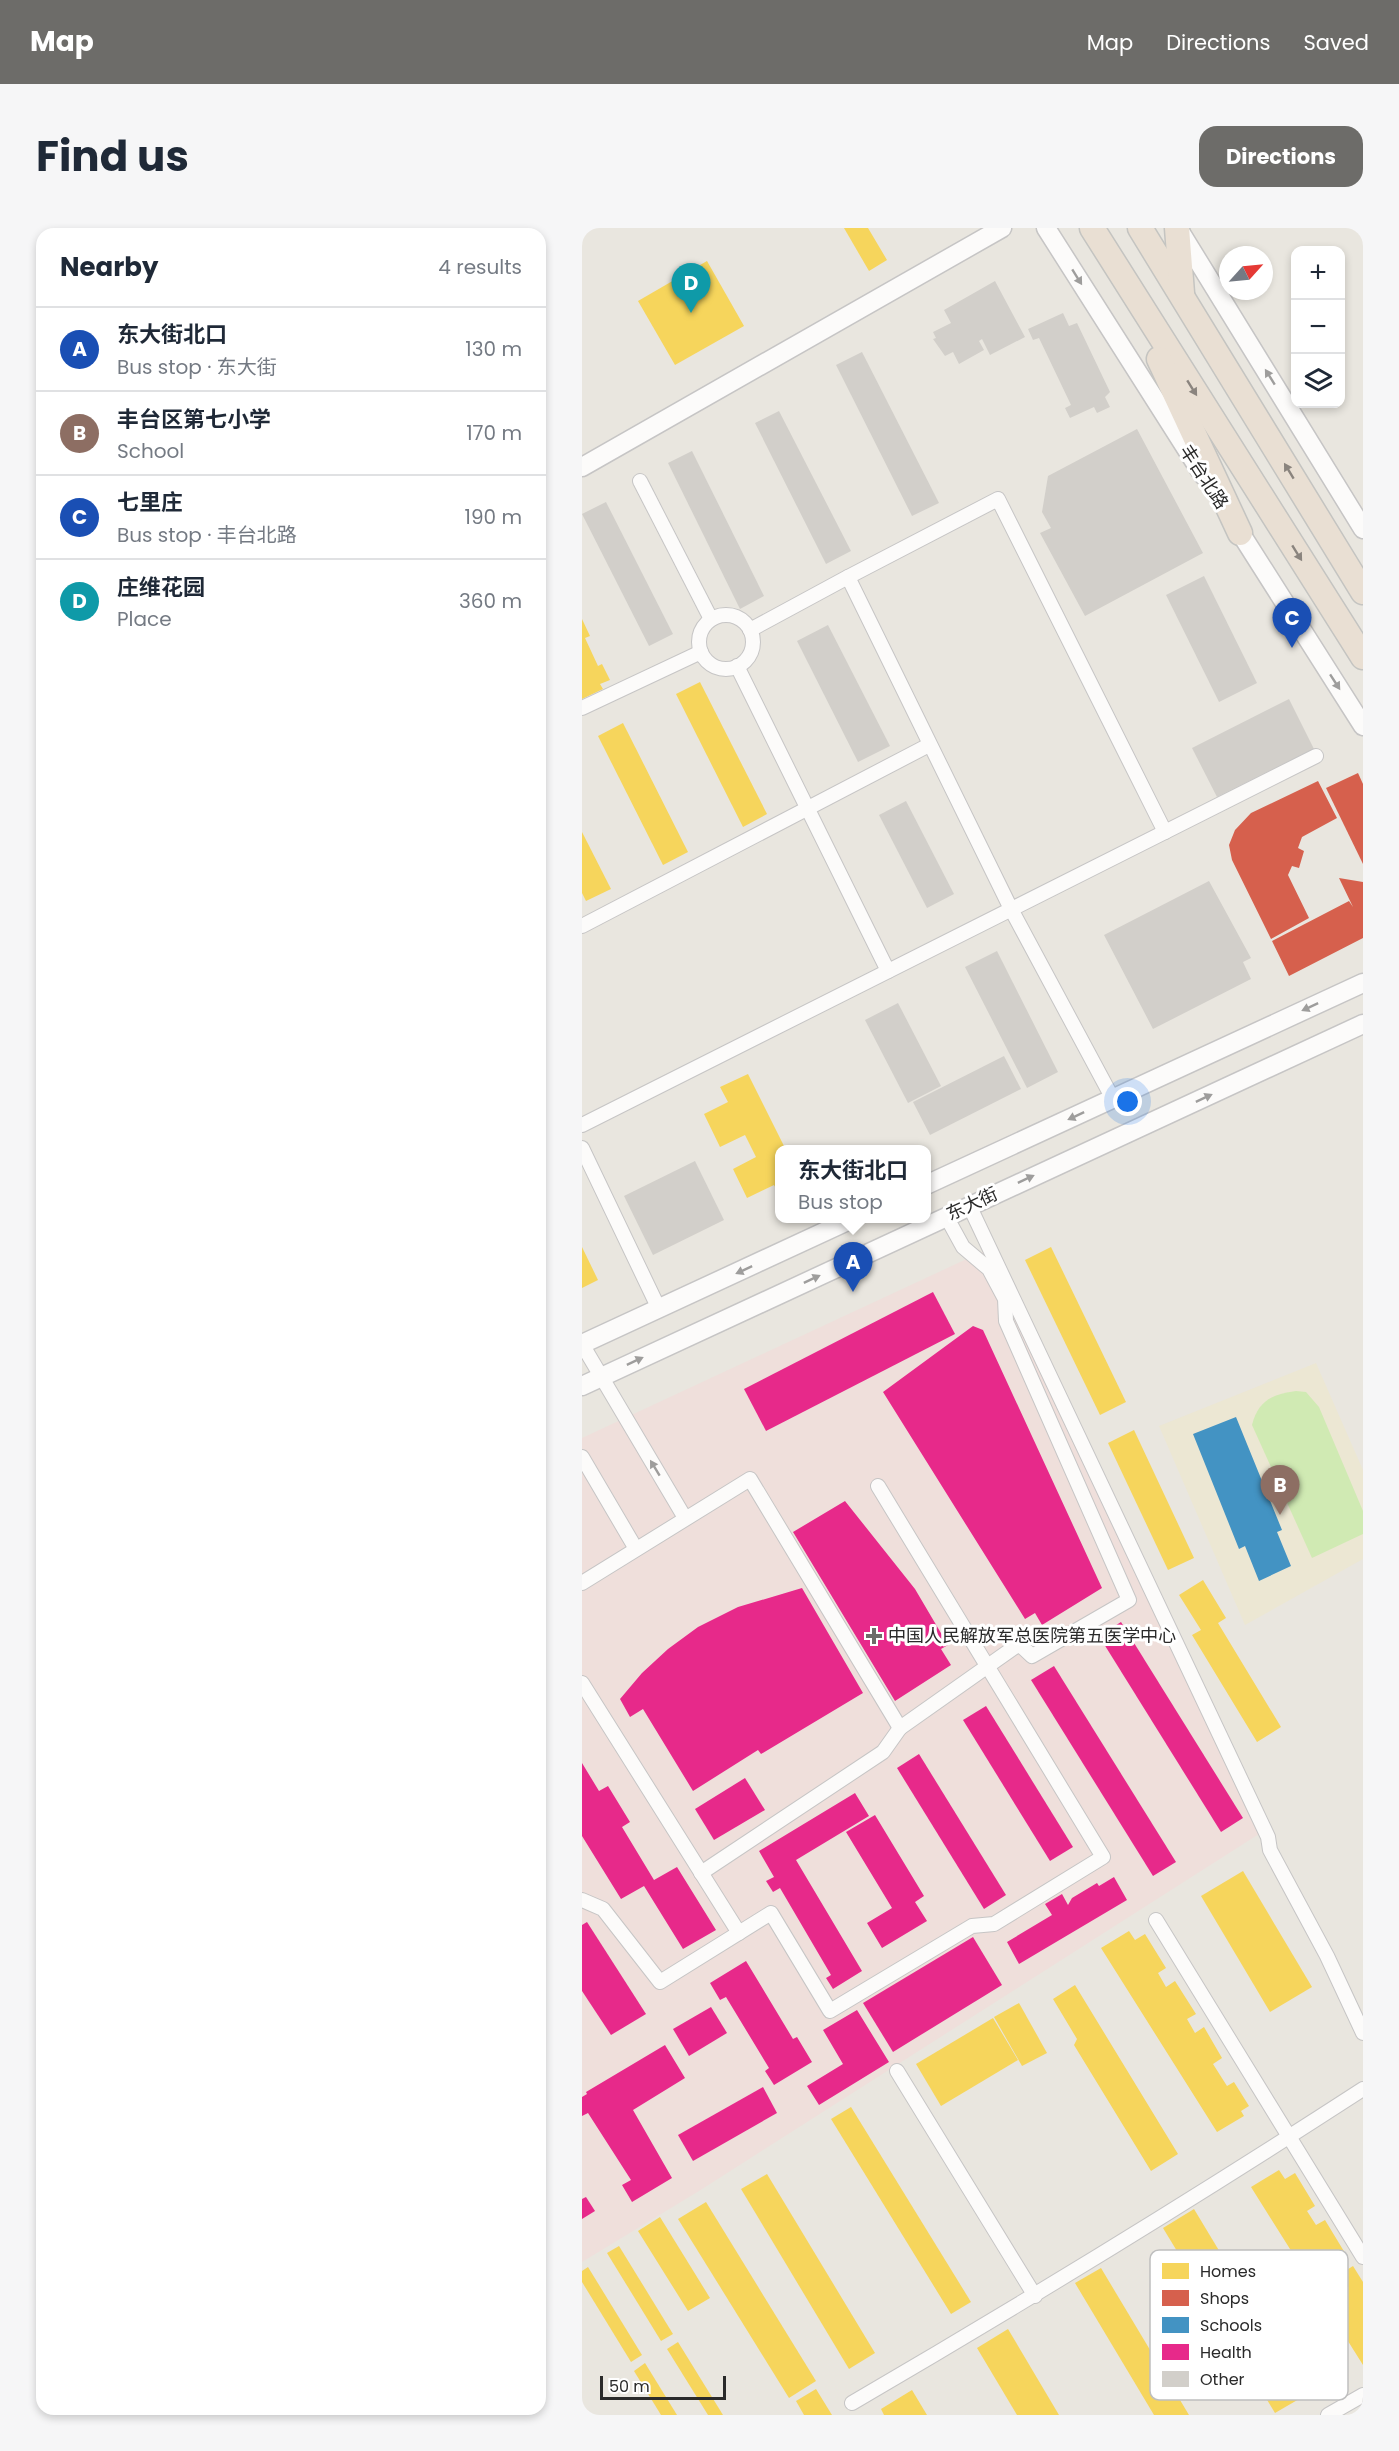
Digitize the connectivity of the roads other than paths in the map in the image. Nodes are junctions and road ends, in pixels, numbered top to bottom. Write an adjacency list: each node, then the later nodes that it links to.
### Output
1 (1002, 228): 8 (main road)
2 (1046, 228): 11 (main road, 丰台北路, one-way to 11)
3 (1092, 228): 6 (highway, 丰台北路)
4 (1140, 228): 7 (highway)
5 (1178, 228): 7 (highway); 10 (main road, one-way to 5)
6 (1116, 267): 11 (highway); 17 (highway, 丰台北路, one-way to 17)
7 (1182, 296): 13 (highway, one-way to 7)
8 (582, 467)
9 (640, 481): 14 (street)
10 (1363, 529)
11 (1240, 533): 20 (main road, 丰台北路, one-way to 20)
12 (848, 577): 15 (street); 21 (street); 24 (street)
13 (1363, 592)
14 (711, 619): 15 (street); 16 (street)
15 (750, 630): 18 (street)
16 (701, 652): 18 (street); 19 (street)
17 (1363, 657)
18 (737, 666): 23 (street)
19 (582, 708)
20 (1363, 726)
21 (929, 745): 23 (street); 25 (street)
22 (1316, 756): 24 (street)
23 (806, 807): 26 (street); 27 (street)
24 (1165, 832): 25 (street)
25 (1011, 909): 27 (street); 30 (street)
26 (582, 926)
27 (888, 971): 31 (street)
28 (1363, 983): 30 (main road, 东大街, one-way to 30)
29 (1363, 1024): 34 (main road, 东大街, one-way to 29)
30 (1113, 1099): 33 (main road, 东大街, one-way to 33)
31 (582, 1125)
32 (582, 1148): 37 (street)
33 (931, 1183)
34 (969, 1205): 35 (main road, 东大街); 53 (street)
35 (946, 1216): 39 (main road, 东大街, one-way to 35); 46 (street)
36 (843, 1223): 37 (main road, one-way to 37)
37 (659, 1309): 38 (main road)
38 (582, 1344): 39 (street)
39 (600, 1378): 40 (main road, 东大街); 43 (street, one-way to 39)
40 (582, 1386)
41 (582, 1457): 44 (street)
42 (878, 1486): 46 (street)
43 (685, 1518): 44 (street); 48 (street)
44 (636, 1549): 45 (street)
45 (582, 1583)
46 (986, 1667): 48 (street); 52 (street)
47 (582, 1683): 49 (street)
48 (900, 1728): 49 (street)
49 (701, 1873): 52 (street)
50 (582, 1900): 52 (street)
51 (1156, 1920): 56 (street)
52 (739, 1933)
53 (1363, 2032)
54 (897, 2071): 58 (street)
55 (1363, 2089): 56 (street)
56 (1289, 2137): 57 (street); 58 (street)
57 (1363, 2257)
58 (1035, 2296): 60 (street)
59 (1363, 2395): 61 (street)
60 (852, 2403)
61 (1328, 2415)

